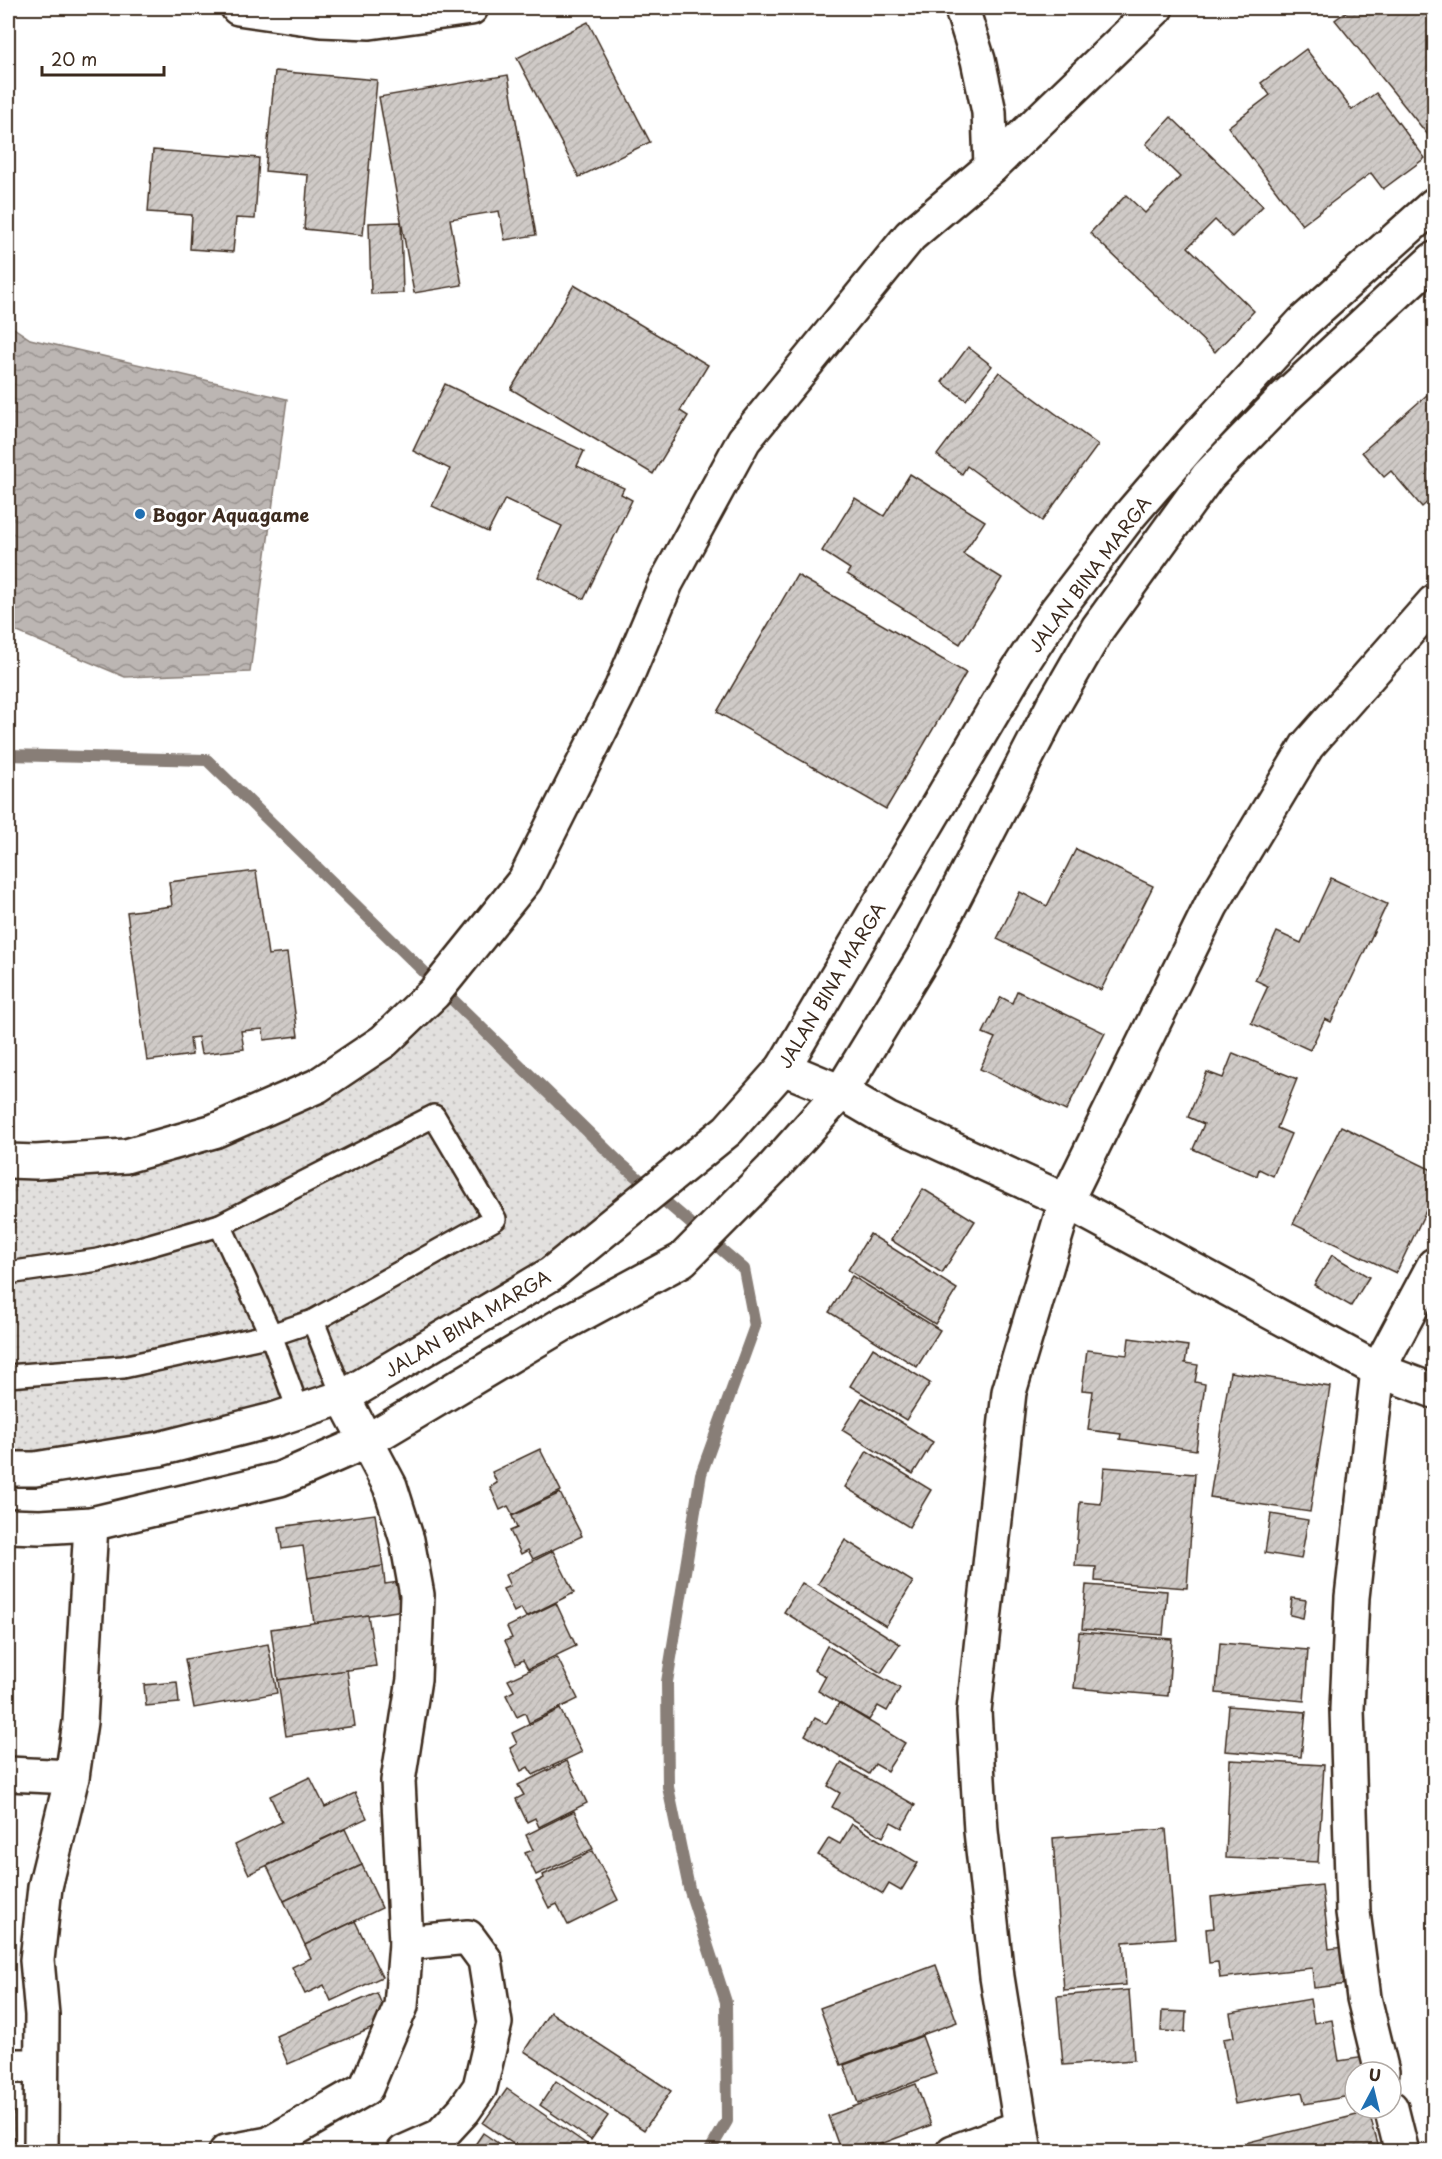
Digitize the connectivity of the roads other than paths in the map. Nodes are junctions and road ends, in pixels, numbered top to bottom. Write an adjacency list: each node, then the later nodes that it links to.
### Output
1 (238, 8): 2 (street)
2 (471, 8)
3 (966, 8): 5 (street)
4 (1156, 8): 5 (street)
5 (991, 168): 11 (street)
6 (1434, 205): 9 (street, JALAN BINA MARGA)
7 (1434, 259): 10 (street, JALAN BINA MARGA)
8 (1434, 602): 12 (street)
9 (783, 1068): 10 (street); 21 (street, JALAN BINA MARGA)
10 (842, 1092): 12 (street); 23 (street, JALAN BINA MARGA)
11 (8, 1161)
12 (1066, 1201): 18 (street); 34 (street)
13 (220, 1225): 15 (lane); 16 (lane); 17 (lane)
14 (1434, 1265): 18 (street)
15 (8, 1273)
16 (313, 1321): 17 (lane); 21 (lane)
17 (271, 1335): 19 (lane); 22 (lane)
18 (1378, 1370): 20 (street); 30 (street)
19 (8, 1376)
20 (1434, 1391)
21 (343, 1397): 22 (street, JALAN BINA MARGA); 23 (street)
22 (299, 1412): 24 (street, JALAN BINA MARGA)
23 (367, 1442): 25 (street); 29 (street)
24 (8, 1469)
25 (91, 1524): 26 (street); 28 (street)
26 (8, 1526)
27 (8, 1774): 28 (street)
28 (72, 1777): 32 (street)
29 (406, 1943): 36 (street); 37 (street)
30 (1379, 2060)
31 (8, 2066): 32 (street)
32 (40, 2066): 35 (street)
33 (1394, 2120): 39 (street)
34 (1023, 2139): 38 (street)
35 (41, 2151)
36 (225, 2151)
37 (404, 2151)
38 (953, 2151)
39 (1402, 2151)

